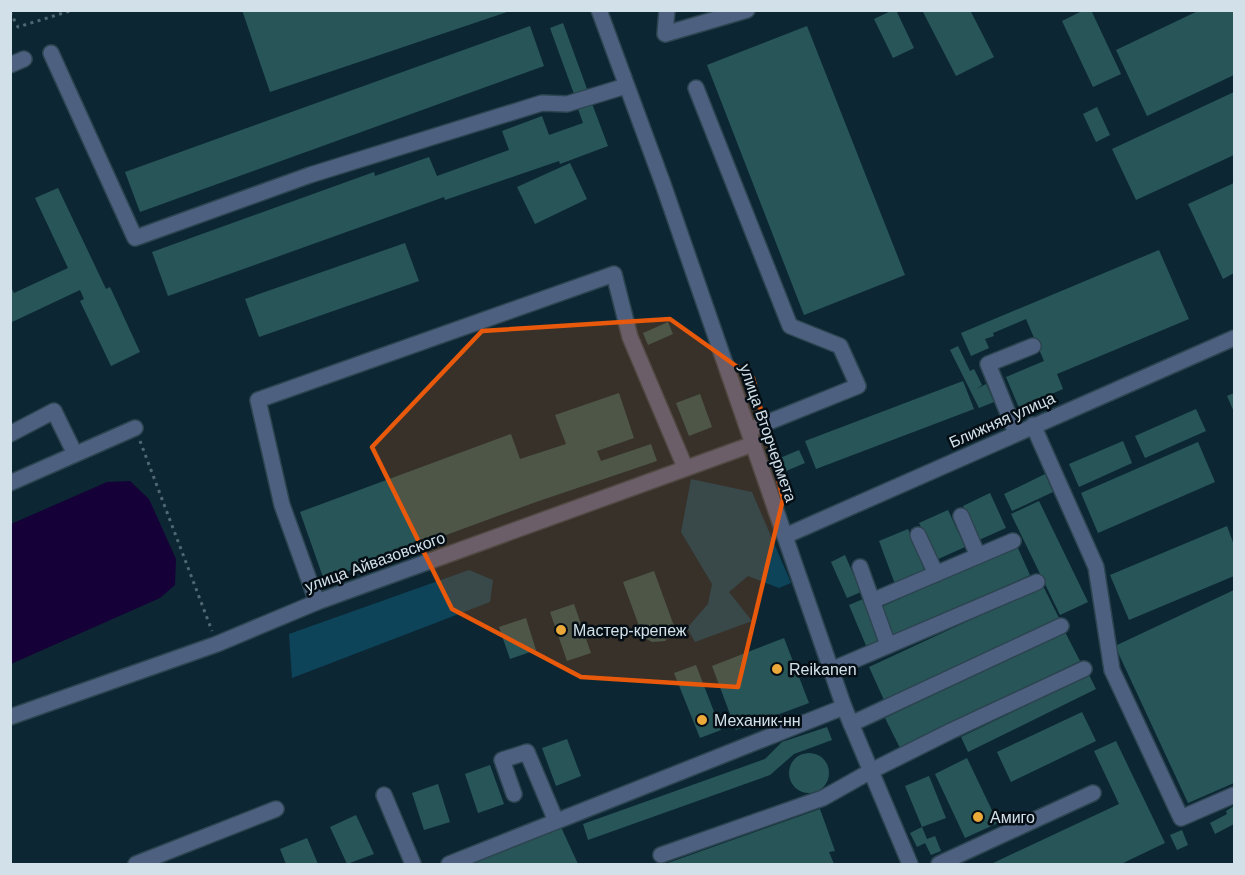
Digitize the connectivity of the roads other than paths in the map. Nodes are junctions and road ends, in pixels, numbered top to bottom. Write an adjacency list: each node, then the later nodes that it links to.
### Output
1 (599, 10): 5 (street, улица Вторчермета)
2 (667, 10): 3 (street)
3 (747, 10)
4 (51, 53): 5 (street)
5 (626, 86): 13 (street, улица Вторчермета)
6 (696, 88): 13 (street, улица Айвазовского)
7 (1234, 338): 9 (street, Ближняя улица)
8 (1033, 346): 11 (street)
9 (1034, 425): 11 (street, Ближняя улица); 38 (street)
10 (135, 428): 14 (street)
11 (1016, 433): 19 (street, Ближняя улица)
12 (10, 434): 14 (street)
13 (751, 437): 15 (street, улица Айвазовского); 19 (street, улица Вторчермета)
14 (75, 454): 16 (street)
15 (684, 467): 26 (street, улица Айвазовского); 26 (street)
16 (10, 483)
17 (960, 516): 21 (street)
18 (918, 535): 23 (street)
19 (785, 536): 30 (street, улица Вторчермета)
20 (1013, 541): 21 (street)
21 (978, 556): 23 (street)
22 (860, 567): 25 (street)
23 (936, 574): 25 (street)
24 (1037, 582): 28 (street)
25 (872, 600): 28 (street)
26 (317, 602): 32 (street, улица Айвазовского)
27 (1062, 626): 33 (street)
28 (888, 645): 30 (street)
29 (1084, 669): 34 (street)
30 (831, 670): 31 (street, улица Вторчермета)
31 (844, 707): 33 (street, улица Вторчермета); 40 (street)
32 (10, 717)
33 (851, 724): 34 (street, улица Вторчермета)
34 (871, 771): 41 (street); 45 (street, улица Вторчермета)
35 (1093, 793): 46 (street)
36 (514, 794): 40 (street)
37 (384, 795): 43 (street)
38 (1234, 795)
39 (276, 809): 42 (street)
40 (556, 821): 44 (street)
41 (661, 855)
42 (136, 864)
43 (413, 864)
44 (449, 864)
45 (910, 864)
46 (939, 864)

